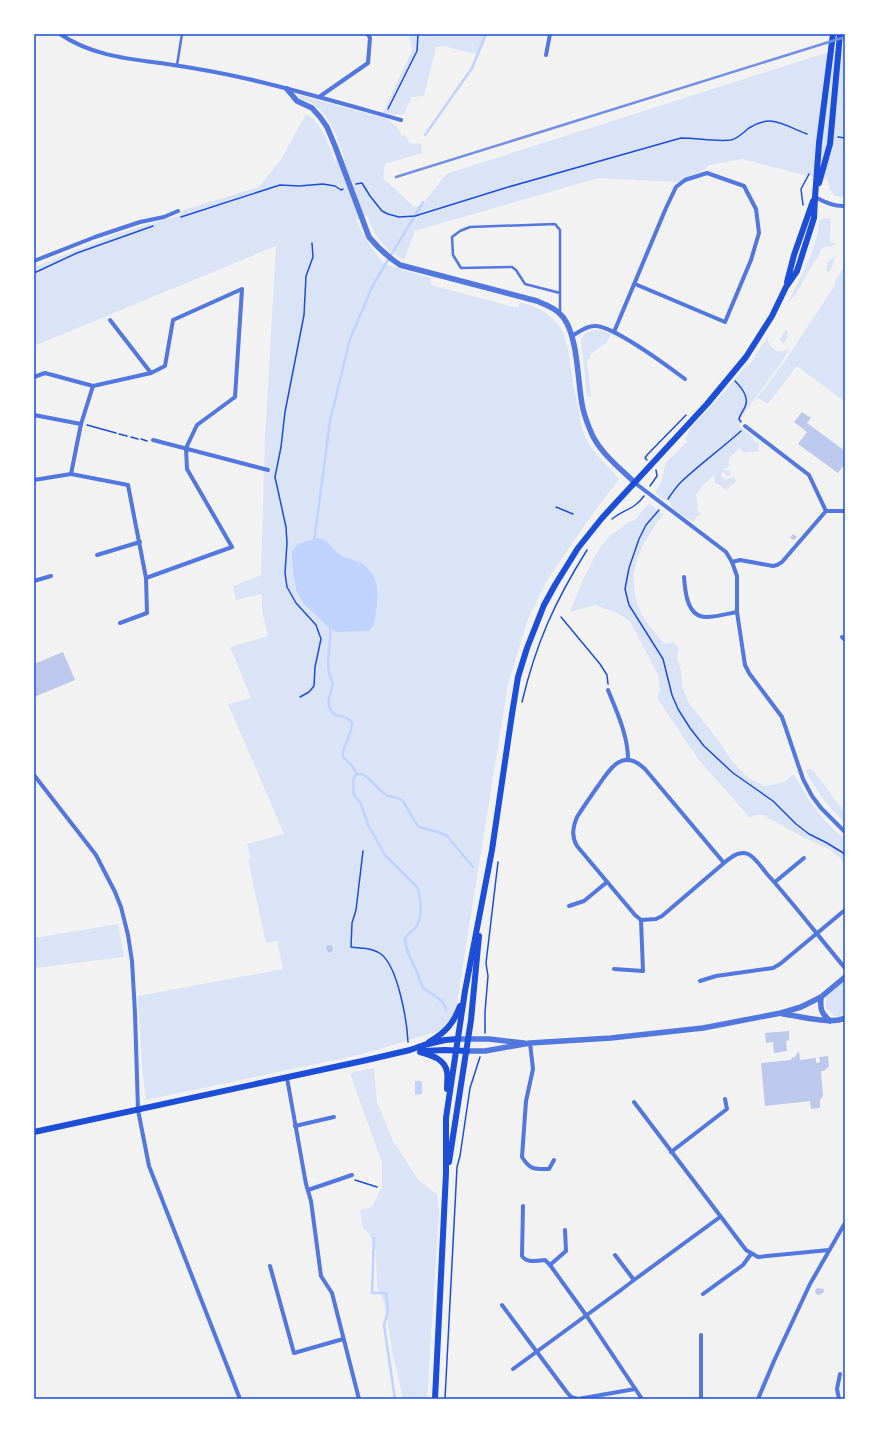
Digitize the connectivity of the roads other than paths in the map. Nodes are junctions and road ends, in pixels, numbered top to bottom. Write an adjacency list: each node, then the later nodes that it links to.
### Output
1 (60, 34): 8 (street)
2 (182, 34): 8 (lane)
3 (368, 34): 9 (street)
4 (550, 34): 7 (street)
5 (833, 34): 11 (main road)
6 (840, 34): 11 (main road)
7 (546, 55)
8 (177, 66): 9 (street)
9 (287, 89): 10 (street); 17 (street)
10 (401, 120)
11 (814, 197): 12 (street); 33 (main road)
12 (845, 206)
13 (178, 211): 14 (street)
14 (34, 261)
15 (635, 284): 15 (street); 19 (street)
16 (560, 292): 16 (lane); 17 (lane)
17 (558, 312): 20 (street)
18 (110, 320): 21 (street)
19 (614, 332): 20 (street); 23 (street)
20 (572, 336): 33 (street)
21 (150, 373): 24 (street); 29 (street)
22 (34, 377): 24 (street)
23 (685, 379)
24 (93, 386): 26 (street)
25 (34, 415): 26 (street)
26 (81, 424): 31 (street)
27 (745, 426): 34 (street)
28 (153, 440): 29 (street)
29 (186, 448): 30 (street); 41 (street)
30 (268, 470)
31 (71, 474): 32 (street); 36 (street)
32 (34, 480)
33 (635, 483): 38 (street); 53 (main road)
34 (826, 511): 35 (street); 38 (street)
35 (845, 511)
36 (140, 542): 37 (street); 41 (street)
37 (97, 556)
38 (732, 562): 43 (street)
39 (51, 576): 42 (street)
40 (684, 577): 43 (street)
41 (146, 578): 44 (street)
42 (34, 581)
43 (737, 612): 48 (street)
44 (120, 623)
45 (608, 690): 46 (street)
46 (628, 759): 50 (street); 51 (street)
47 (34, 774): 78 (street)
48 (845, 832)
49 (804, 858): 52 (street)
50 (724, 863): 52 (street); 56 (street)
51 (607, 882): 54 (street); 56 (street)
52 (775, 882): 57 (street)
53 (482, 902): 62 (main road); 68 (main road)
54 (569, 906)
55 (845, 910): 57 (street)
56 (641, 920): 59 (street)
57 (817, 934): 58 (street); 61 (street)
58 (845, 968)
59 (614, 969)
60 (845, 977): 63 (street)
61 (700, 981)
62 (465, 991): 67 (main road); 70 (main road)
63 (821, 997): 64 (street); 66 (street)
64 (781, 1014): 66 (street); 69 (street)
65 (845, 1018): 66 (street)
66 (830, 1021)
67 (458, 1039): 68 (street); 70 (main road); 72 (main road)
68 (469, 1039): 69 (street); 73 (main road)
69 (530, 1043): 73 (street); 84 (street)
70 (424, 1045): 71 (main road)
71 (409, 1047): 74 (main road); 75 (main road)
72 (456, 1050): 73 (main road); 74 (main road); 80 (main road)
73 (467, 1051): 85 (main road)
74 (420, 1052): 80 (main road)
75 (287, 1078): 78 (main road); 81 (street)
76 (725, 1099): 83 (street)
77 (634, 1102): 83 (street)
78 (138, 1110): 82 (main road); 108 (street)
79 (334, 1117): 81 (street)
80 (446, 1118): 85 (main road)
81 (295, 1126): 87 (street)
82 (34, 1132)
83 (671, 1152): 89 (street)
84 (554, 1160)
85 (446, 1173): 110 (main road)
86 (352, 1175): 87 (street)
87 (308, 1190): 103 (street)
88 (523, 1206): 95 (street)
89 (720, 1217): 93 (street); 97 (street)
90 (845, 1223): 92 (street)
91 (565, 1230): 95 (street)
92 (829, 1250): 93 (street); 113 (street)
93 (751, 1254): 99 (street)
94 (615, 1255): 97 (street)
95 (550, 1265): 101 (street)
96 (270, 1266): 103 (street)
97 (634, 1280): 98 (street)
98 (621, 1290): 101 (street)
99 (702, 1294)
100 (502, 1305): 104 (street)
101 (586, 1315): 104 (street); 107 (street)
102 (701, 1336): 112 (street)
103 (343, 1339): 109 (street)
104 (536, 1351): 105 (street); 107 (street)
105 (513, 1368)
106 (840, 1374): 114 (street)
107 (635, 1389): 111 (street)
108 (240, 1399)
109 (360, 1399)
110 (435, 1399)
111 (642, 1399)
112 (701, 1399)
113 (758, 1399)
114 (839, 1399)

